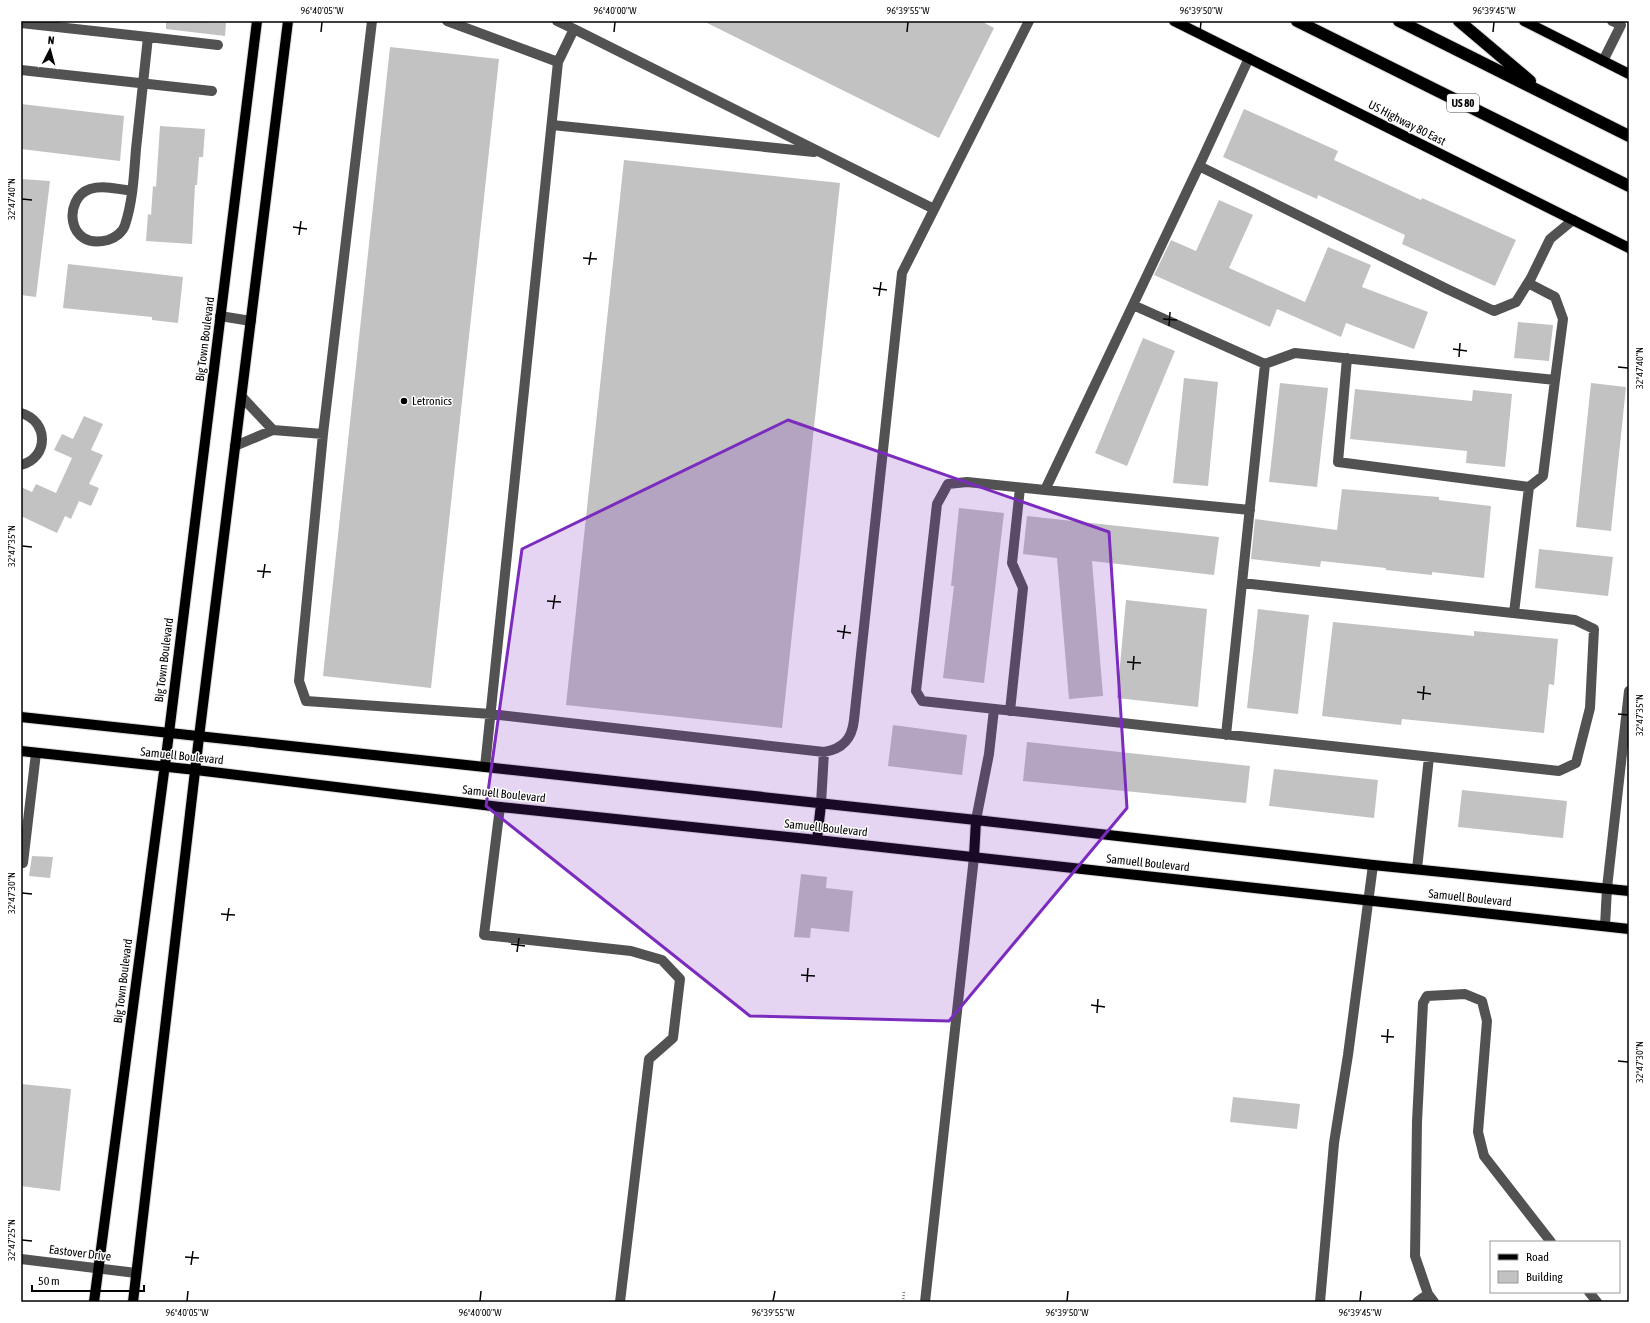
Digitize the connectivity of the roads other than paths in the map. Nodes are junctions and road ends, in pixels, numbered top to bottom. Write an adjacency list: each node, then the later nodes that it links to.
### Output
1 (257, 21): 36 (main road, Big Town Boulevard)
2 (288, 21): 37 (main road)
3 (372, 21): 44 (street)
4 (447, 21): 19 (street)
5 (557, 21): 14 (street)
6 (1029, 21): 31 (street)
7 (1174, 21): 17 (main road, US Highway 80 East)
8 (1297, 21): 29 (highway, US 80)
9 (1399, 21): 24 (highway)
10 (1459, 21): 24 (highway)
11 (1524, 21): 18 (main road)
12 (1618, 22): 18 (street)
13 (21, 23): 15 (street)
14 (574, 29): 19 (street); 27 (street)
15 (148, 37): 16 (street); 22 (street)
16 (218, 45)
17 (1249, 58): 28 (street); 32 (main road, US Highway 80 East)
18 (1603, 61): 21 (main road)
19 (558, 62): 25 (street)
20 (21, 70): 22 (street)
21 (1629, 74)
22 (143, 84): 23 (street); 30 (street)
23 (212, 91)
24 (1543, 93): 26 (highway)
25 (552, 125): 27 (street); 56 (street)
26 (1629, 136)
27 (821, 153): 31 (street)
28 (1199, 166): 34 (street); 35 (street)
29 (1629, 186)
30 (132, 190): 30 (street)
31 (934, 209): 62 (street)
32 (1573, 220): 33 (main road, US Highway 80 East); 34 (street)
33 (1629, 248)
34 (1528, 283): 40 (street)
35 (1133, 305): 39 (street); 49 (street)
36 (220, 316): 37 (street); 58 (main road, Big Town Boulevard)
37 (251, 321): 41 (main road)
38 (1347, 358): 39 (street); 40 (street); 47 (street)
39 (1265, 364): 50 (street)
40 (1555, 380): 47 (street)
41 (242, 397): 43 (street); 45 (main road)
42 (21, 414): 46 (street)
43 (273, 430): 44 (street); 45 (street)
44 (323, 434): 56 (street)
45 (235, 446): 60 (main road)
46 (21, 465)
47 (1529, 487): 52 (street)
48 (1020, 488): 49 (street); 54 (street); 55 (street)
49 (1045, 490): 50 (street)
50 (1250, 510): 51 (street)
51 (1242, 583): 52 (street); 59 (street)
52 (1514, 613): 64 (street)
53 (1629, 691): 76 (street)
54 (994, 709): 55 (street); 70 (street)
55 (1010, 711): 59 (street)
56 (491, 714): 62 (street); 66 (street)
57 (21, 717): 58 (main road, Samuell Boulevard)
58 (168, 734): 60 (main road, Samuell Boulevard); 65 (main road, Big Town Boulevard)
59 (1226, 735): 64 (street)
60 (199, 737): 66 (main road, Samuell Boulevard); 67 (main road)
61 (21, 751): 63 (main road, Samuell Boulevard)
62 (824, 752): 68 (street)
63 (36, 753): 65 (main road, Samuell Boulevard); 73 (street)
64 (1429, 757): 75 (street)
65 (164, 766): 67 (main road, Samuell Boulevard); 83 (main road, Big Town Boulevard)
66 (485, 767): 68 (main road, Samuell Boulevard)
67 (196, 770): 69 (main road, Samuell Boulevard); 84 (main road)
68 (821, 804): 70 (main road, Samuell Boulevard); 71 (main road)
69 (500, 807): 71 (main road, Samuell Boulevard); 89 (street)
70 (976, 820): 72 (main road); 74 (main road, Samuell Boulevard)
71 (818, 840): 72 (main road, Samuell Boulevard)
72 (974, 857): 78 (main road, Samuell Boulevard); 90 (street)
73 (23, 863)
74 (1373, 865): 75 (main road, Samuell Boulevard); 78 (street)
75 (1417, 869): 76 (main road, Samuell Boulevard)
76 (1607, 888): 77 (main road, Samuell Boulevard); 79 (street)
77 (1629, 891)
78 (1369, 900): 79 (main road, Samuell Boulevard); 91 (street)
79 (1605, 926): 80 (main road, Samuell Boulevard)
80 (1629, 928)
81 (1550, 1241): 86 (street)
82 (21, 1259): 83 (street, Eastover Drive)
83 (99, 1268): 84 (street, Eastover Drive); 87 (main road, Big Town Boulevard)
84 (136, 1273): 88 (main road)
85 (1590, 1293): 93 (street)
86 (1431, 1298): 92 (street)
87 (94, 1302)
88 (133, 1302)
89 (620, 1302)
90 (926, 1302)
91 (1320, 1302)
92 (1417, 1302)
93 (1597, 1302)

